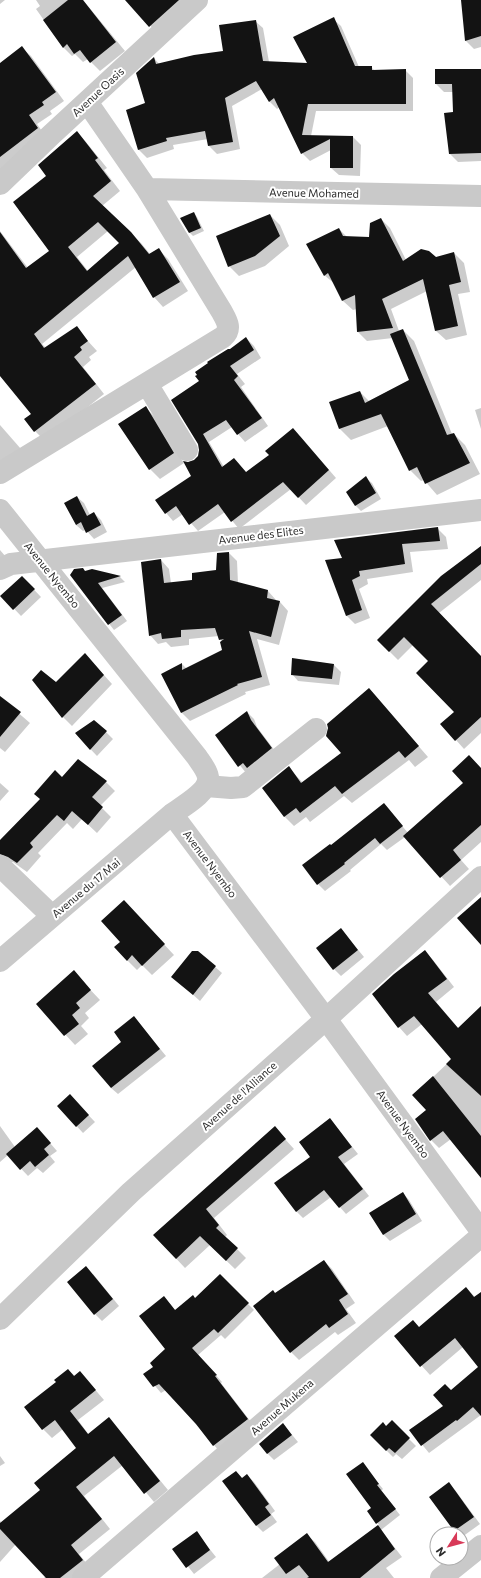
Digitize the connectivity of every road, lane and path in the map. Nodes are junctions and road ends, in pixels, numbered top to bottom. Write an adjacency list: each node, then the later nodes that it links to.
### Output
1 (197, 0): 2 (street, Avenue Oasis)
2 (87, 102): 3 (street, Avenue Oasis); 4 (street)
3 (0, 184)
4 (147, 189): 5 (street, Avenue Mohamed); 6 (street)
5 (481, 196)
6 (147, 384): 7 (street); 8 (street)
7 (188, 450)
8 (0, 473)
9 (0, 510): 11 (street, Avenue Nyembo)
10 (481, 510): 11 (street, Avenue des Elites)
11 (40, 561): 12 (street, Avenue des Elites); 14 (street, Avenue Nyembo)
12 (0, 569)
13 (316, 729): 14 (street)
14 (206, 786): 15 (street)
15 (172, 814): 18 (street, Avenue du 17 Mai); 20 (street, Avenue Nyembo)
16 (0, 866): 18 (street)
17 (481, 877): 20 (street, Avenue de l'Alliance)
18 (52, 916): 19 (street, Avenue du 17 Mai)
19 (0, 961)
20 (326, 1019): 21 (street, Avenue Nyembo); 23 (street, Avenue de l'Alliance)
21 (481, 1231)
22 (481, 1236): 25 (street, Avenue Mukena)
23 (0, 1319)
24 (481, 1546): 26 (street)
25 (83, 1578)
26 (441, 1578)

